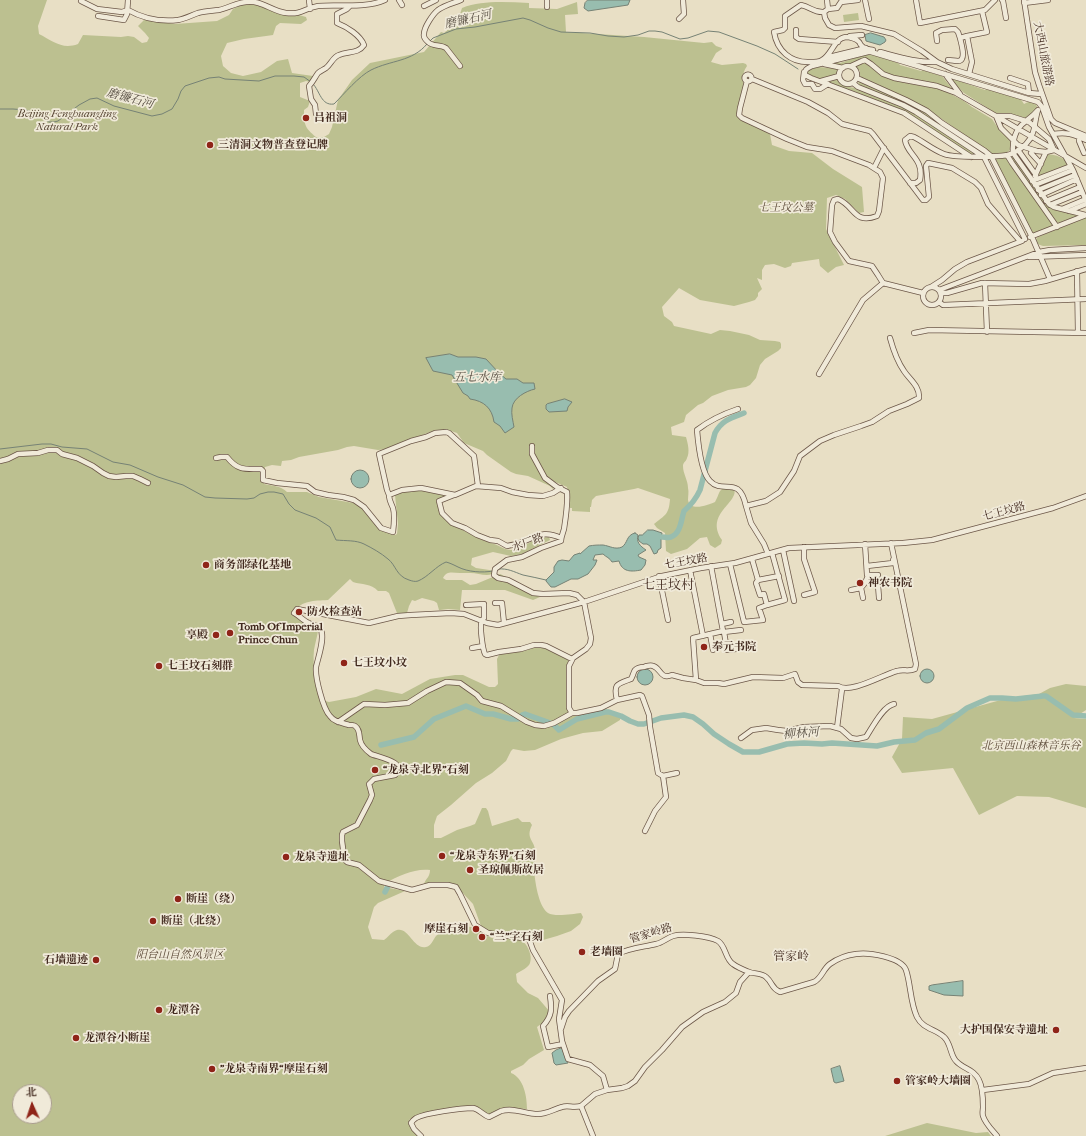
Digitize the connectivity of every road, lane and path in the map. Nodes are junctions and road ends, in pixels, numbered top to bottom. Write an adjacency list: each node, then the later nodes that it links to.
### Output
1 (128, 0): 25 (street)
2 (309, 0): 23 (street)
3 (385, 0): 20 (street)
4 (399, 0): 19 (street)
5 (436, 0): 21 (street)
6 (461, 0): 44 (street)
7 (547, 0): 22 (street)
8 (683, 0): 30 (street)
9 (827, 0): 24 (street)
10 (858, 0): 17 (street)
11 (865, 0): 31 (street)
12 (916, 0): 26 (street)
13 (995, 0): 26 (street)
14 (1002, 0): 29 (street)
15 (1048, 0): 18 (street)
16 (81, 1): 25 (street)
17 (841, 1): 24 (street)
18 (1024, 2): 57 (street, 大西山旅游路)
19 (402, 5)
20 (350, 6): 23 (street); 60 (street)
21 (424, 6)
22 (547, 7)
23 (310, 9): 25 (street)
24 (828, 9): 27 (street)
25 (128, 10): 28 (street)
26 (982, 11): 34 (street)
27 (824, 12): 40 (street); 42 (street)
28 (98, 16)
29 (1006, 18)
30 (679, 19)
31 (869, 19)
32 (796, 30): 38 (street)
33 (862, 35): 35 (street)
34 (967, 36): 36 (street); 49 (street)
35 (846, 37): 38 (street); 39 (street)
36 (960, 38): 37 (street); 41 (street)
37 (937, 41)
38 (838, 42): 40 (street)
39 (866, 48): 40 (street); 42 (street)
40 (825, 58)
41 (948, 60)
42 (937, 62): 49 (street)
43 (822, 64): 46 (street); 47 (street); 48 (street)
44 (460, 66)
45 (851, 66): 46 (street); 51 (street); 58 (street)
46 (842, 68): 50 (street)
47 (805, 71): 53 (street); 55 (street)
48 (945, 74): 58 (street); 59 (street)
49 (969, 74): 56 (street)
50 (839, 76): 53 (street); 54 (street)
51 (857, 78): 54 (street); 72 (street)
52 (1010, 78): 56 (street)
53 (821, 81): 55 (street)
54 (853, 83): 76 (street)
55 (828, 84): 70 (street)
56 (1029, 93): 57 (street)
57 (1042, 94): 69 (street, 大西山旅游路)
58 (962, 97): 61 (street)
59 (1040, 107): 62 (street); 63 (street); 65 (street)
60 (316, 114)
61 (996, 116): 62 (street); 64 (street); 68 (street)
62 (1026, 121): 63 (street); 64 (street)
63 (1036, 127): 67 (street); 74 (street)
64 (1018, 129): 67 (street); 68 (street)
65 (1053, 134): 66 (street); 85 (street)
66 (1079, 136): 69 (street); 79 (street)
67 (1031, 137): 73 (street); 74 (street)
68 (1014, 140): 73 (street); 78 (street)
69 (1085, 141)
70 (955, 146): 81 (street); 83 (street)
71 (884, 148): 88 (street); 88 (street); 92 (street)
72 (981, 148): 76 (street); 82 (street)
73 (1020, 148): 75 (street); 78 (street); 86 (street)
74 (1054, 150): 77 (street); 85 (street)
75 (1032, 151): 77 (street); 86 (street); 87 (street)
76 (977, 152): 84 (street)
77 (1046, 152): 87 (street)
78 (1013, 153): 80 (street); 91 (street)
79 (1085, 153)
80 (1008, 155): 82 (street); 101 (street)
81 (951, 156): 83 (street); 92 (street)
82 (991, 156): 84 (street); 102 (street)
83 (971, 157): 84 (street)
84 (984, 157): 103 (street)
85 (1066, 157): 89 (street); 90 (street)
86 (1028, 163): 91 (street)
87 (1041, 164): 91 (street)
88 (874, 168): 110 (street)
89 (1086, 168)
90 (1074, 173): 91 (street); 93 (street); 94 (street)
91 (1035, 178): 94 (street)
92 (910, 183): 103 (street)
93 (1081, 189): 95 (street); 96 (street); 97 (street)
94 (1040, 192): 95 (street)
95 (1046, 201): 97 (street)
96 (1086, 201): 98 (street); 99 (street)
97 (1050, 205): 98 (street)
98 (1062, 209): 99 (street)
99 (1069, 211): 100 (street)
100 (1086, 215): 101 (street)
101 (1057, 227): 102 (street)
102 (1032, 237): 103 (street); 105 (street)
103 (1023, 240): 112 (street)
104 (1086, 248): 105 (street)
105 (1040, 254): 106 (street); 109 (street); 113 (street)
106 (1086, 255)
107 (1086, 269): 108 (street)
108 (1076, 272): 109 (street); 116 (street)
109 (1050, 279): 111 (street)
110 (882, 283): 114 (street); 124 (street)
111 (985, 283): 113 (street); 118 (street)
112 (931, 287): 113 (street); 114 (street)
113 (940, 292): 117 (street)
114 (923, 293): 117 (street)
115 (1086, 299): 116 (street)
116 (1078, 300): 118 (street); 121 (street)
117 (939, 302): 118 (street)
118 (986, 303): 119 (street)
119 (987, 332): 120 (street); 121 (street)
120 (914, 333)
121 (1078, 333): 122 (street)
122 (1086, 333)
123 (890, 338): 135 (street)
124 (819, 374)
125 (738, 410): 135 (street)
126 (532, 446): 131 (street)
127 (216, 458): 132 (street)
128 (0, 460): 129 (street)
129 (148, 483)
130 (478, 486): 131 (street); 132 (street); 133 (street)
131 (561, 488): 136 (street, 水厂路)
132 (389, 495): 133 (street)
133 (455, 495): 136 (street)
134 (1086, 496): 137 (street, 七王坟路)
135 (746, 506): 141 (street)
136 (561, 538): 159 (street, 水厂路)
137 (891, 543): 138 (street, 七王坟路); 142 (street)
138 (865, 544): 139 (street, 七王坟路); 146 (street)
139 (804, 547): 140 (street, 七王坟路); 155 (street)
140 (783, 550): 141 (street, 七王坟路); 158 (street)
141 (770, 554): 143 (street, 七王坟路); 150 (street)
142 (894, 558): 146 (street); 178 (street)
143 (752, 559): 144 (street, 七王坟路); 152 (street)
144 (730, 564): 145 (street, 七王坟路); 162 (street)
145 (711, 566): 147 (street, 七王坟路); 167 (street)
146 (866, 566): 151 (street)
147 (690, 570): 149 (street, 七王坟路); 171 (street)
148 (878, 574): 151 (street)
149 (660, 576): 159 (street, 七王坟路); 163 (street)
150 (779, 576): 152 (street); 162 (street)
151 (867, 578): 153 (street); 157 (street)
152 (758, 580): 162 (street)
153 (861, 588): 154 (street); 156 (street)
154 (852, 590)
155 (804, 595)
156 (862, 598)
157 (879, 598)
158 (794, 601)
159 (584, 602): 166 (street, 七王坟路); 176 (street)
160 (495, 603): 166 (street)
161 (466, 605): 164 (street)
162 (767, 605)
163 (668, 620)
164 (482, 621): 166 (street, 七王坟路); 172 (street); 182 (street, 七王坟路)
165 (731, 622): 167 (street)
166 (504, 623)
167 (722, 624): 169 (street)
168 (741, 630): 169 (street)
169 (724, 632): 170 (street); 174 (street)
170 (710, 634): 171 (street); 175 (street)
171 (703, 636): 177 (street)
172 (483, 646): 173 (street); 176 (street)
173 (472, 648)
174 (736, 649)
175 (713, 650)
176 (572, 658): 181 (street)
177 (696, 680): 178 (street); 179 (street)
178 (842, 689): 183 (street)
179 (617, 700): 181 (street); 186 (street)
180 (894, 704): 183 (street)
181 (572, 713): 182 (street)
182 (338, 722): 190 (street)
183 (837, 728): 184 (street)
184 (742, 738)
185 (677, 773): 186 (street)
186 (663, 776): 187 (street)
187 (645, 831)
188 (749, 972): 190 (street, 管家岭路); 193 (street); 194 (street, 管家岭路)
189 (550, 996): 191 (street)
190 (561, 1031): 191 (street)
191 (563, 1044): 193 (street)
192 (1086, 1068): 194 (street)
193 (607, 1090): 195 (street)
194 (983, 1090): 198 (street, 管家岭路)
195 (581, 1106): 196 (street); 197 (street)
196 (422, 1136)
197 (593, 1136)
198 (997, 1136)

